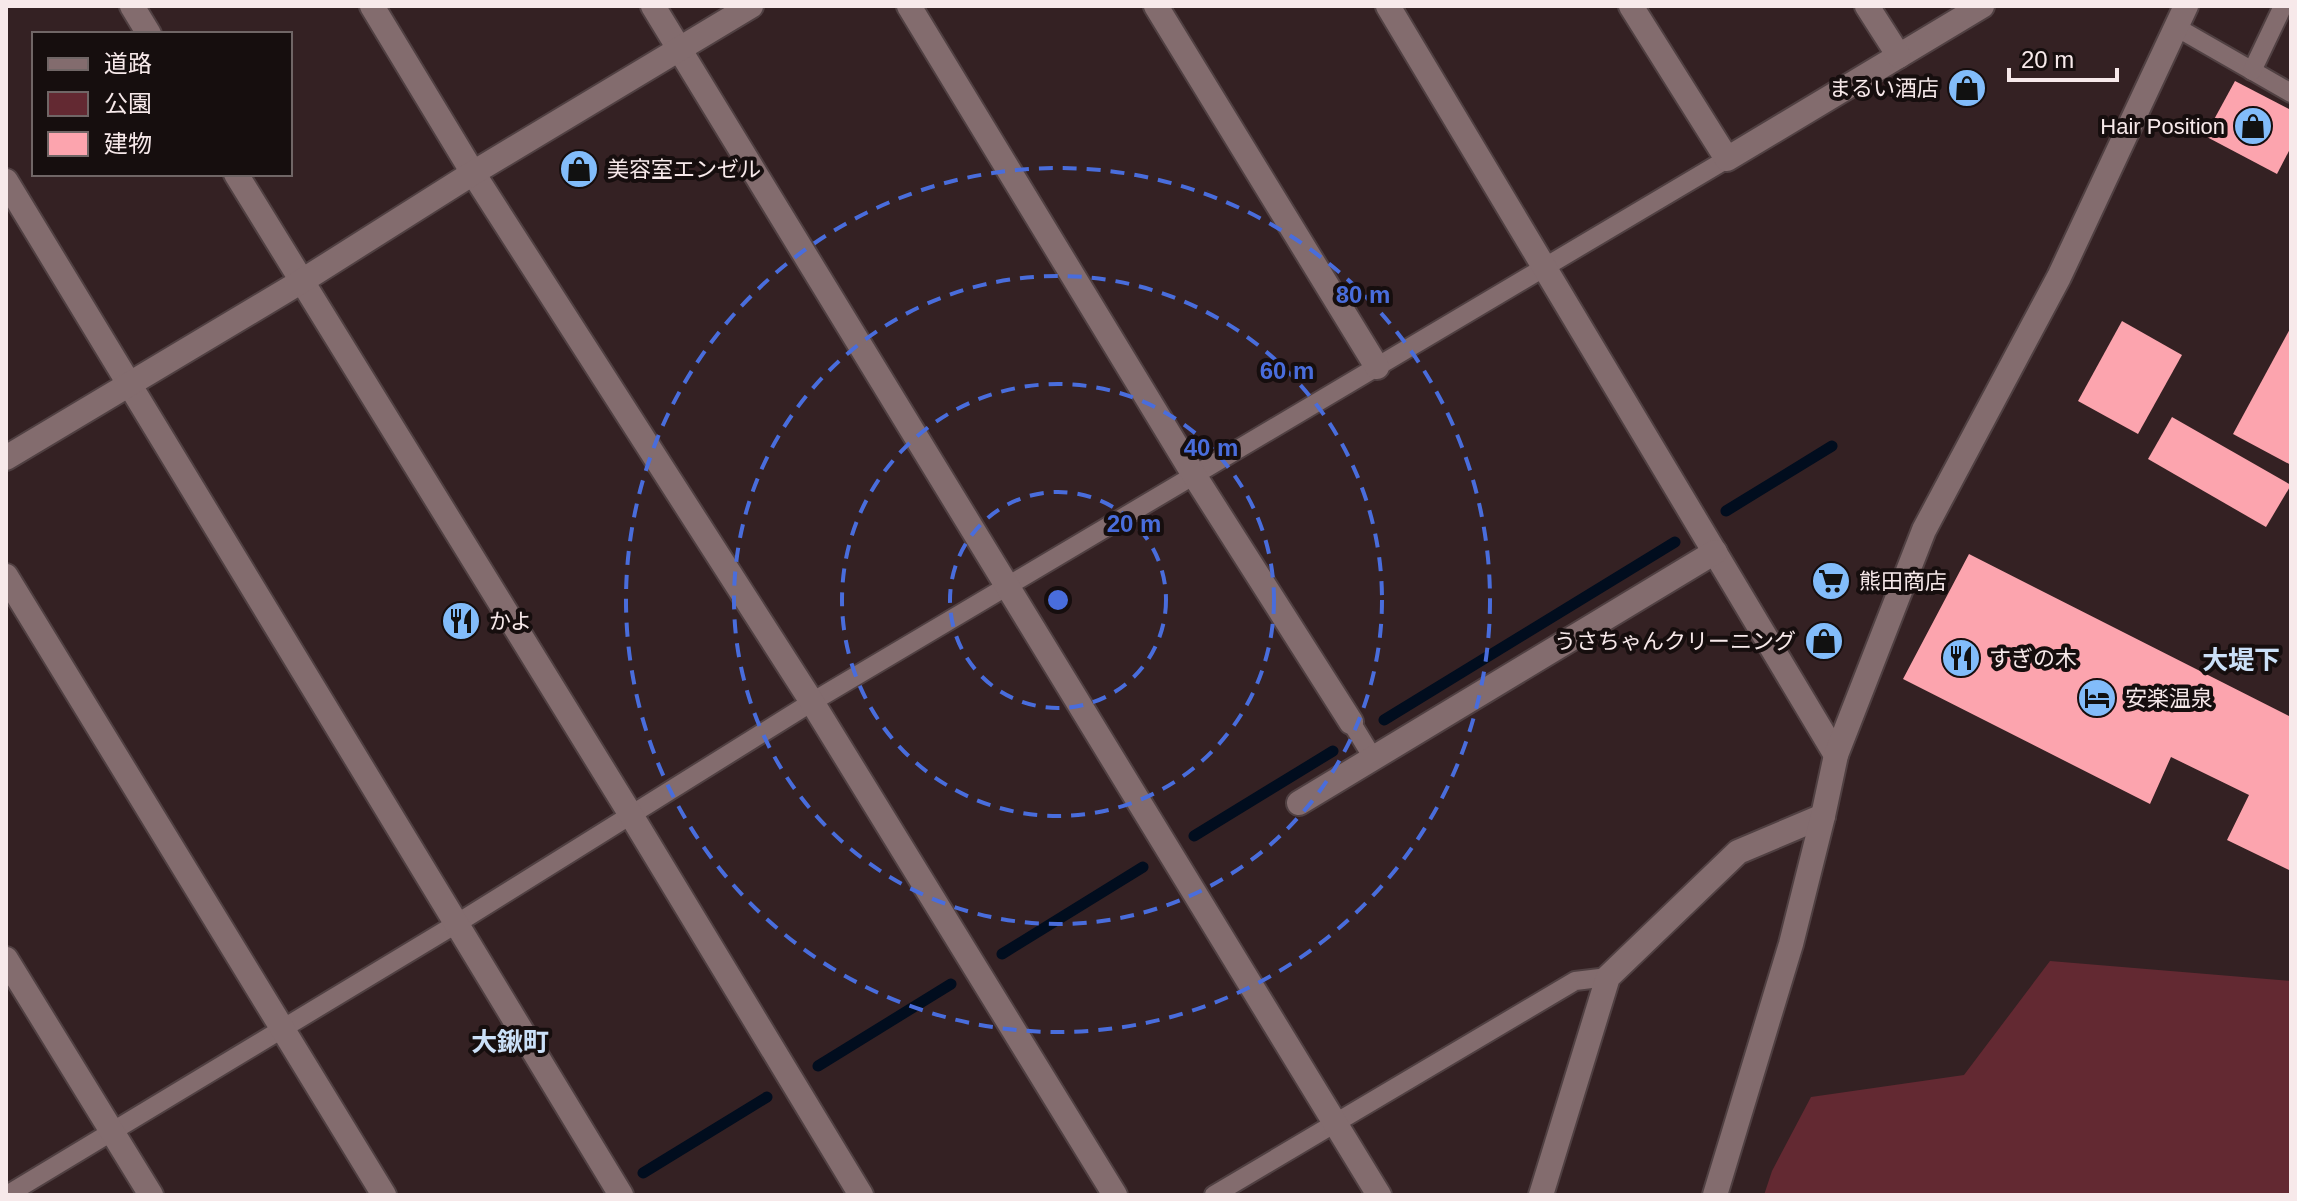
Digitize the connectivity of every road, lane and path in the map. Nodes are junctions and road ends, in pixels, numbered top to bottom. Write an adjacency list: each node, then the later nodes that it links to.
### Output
1 (132, 6): 13 (street)
2 (372, 6): 19 (street)
3 (653, 6): 14 (street)
4 (751, 6): 14 (street)
5 (909, 6): 27 (street)
6 (1156, 6): 24 (street)
7 (1388, 6): 22 (street)
8 (1631, 6): 18 (street)
9 (1867, 6): 15 (street)
10 (1982, 6): 15 (street)
11 (2283, 6): 16 (lane)
12 (2181, 17): 16 (lane); 33 (street)
13 (148, 32)
14 (680, 49): 19 (street); 30 (street)
15 (1899, 56): 18 (street)
16 (2252, 71): 17 (lane)
17 (2291, 93)
18 (1727, 159): 22 (lane)
19 (473, 173): 23 (street); 31 (street)
20 (237, 176): 23 (street)
21 (6, 181): 25 (street)
22 (1546, 268): 24 (lane); 28 (street)
23 (302, 281): 25 (street); 36 (street)
24 (1377, 367): 27 (lane)
25 (130, 382): 26 (street); 38 (street)
26 (6, 458)
27 (1194, 475): 30 (lane); 32 (street)
28 (1715, 552): 33 (street); 34 (street)
29 (6, 576): 41 (street)
30 (1006, 586): 31 (lane); 42 (street)
31 (812, 702): 36 (lane); 49 (street)
32 (1351, 722): 34 (lane)
33 (1836, 755): 37 (street)
34 (1373, 758): 35 (street)
35 (1299, 803)
36 (631, 815): 38 (lane); 48 (street)
37 (1823, 816): 40 (street); 53 (street)
38 (456, 924): 41 (lane); 47 (street)
39 (6, 959): 43 (street)
40 (1608, 977): 42 (lane); 52 (street)
41 (282, 1028): 43 (lane); 46 (street)
42 (1335, 1123): 50 (lane); 51 (street)
43 (111, 1130): 44 (lane); 45 (street)
44 (7, 1195)
45 (151, 1195)
46 (384, 1195)
47 (621, 1195)
48 (861, 1195)
49 (1115, 1195)
50 (1214, 1195)
51 (1379, 1195)
52 (1541, 1195)
53 (1715, 1195)

